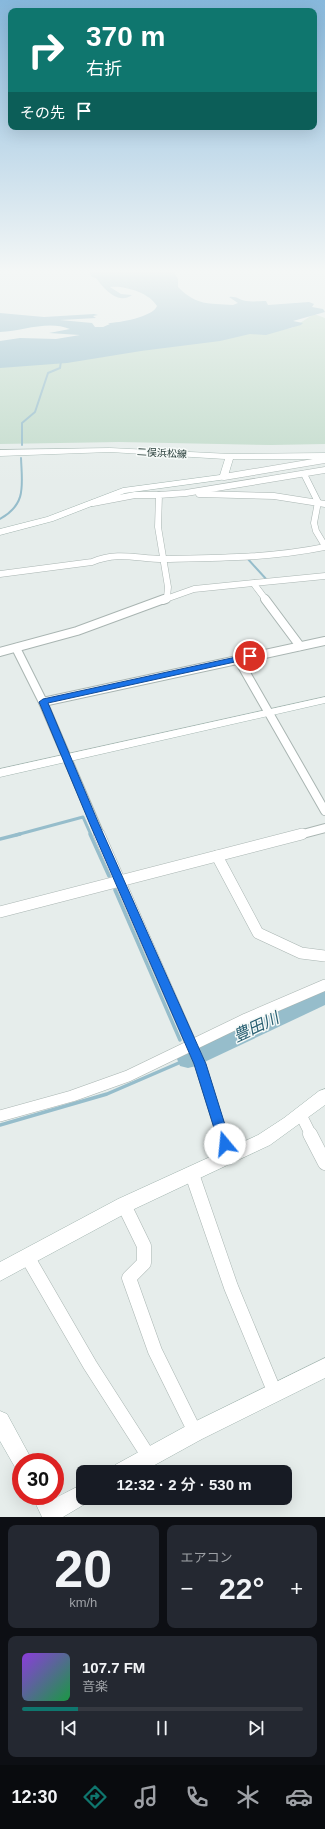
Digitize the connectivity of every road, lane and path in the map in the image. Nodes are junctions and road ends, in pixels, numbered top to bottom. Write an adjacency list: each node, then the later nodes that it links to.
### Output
1 (0, 453): 3 (street, 二俣浜松線)
2 (325, 456): 3 (street, 二俣浜松線)
3 (230, 457): 7 (street)
4 (325, 460): 7 (street)
5 (325, 470): 6 (street)
6 (304, 474): 8 (street); 11 (street)
7 (224, 477): 10 (street)
8 (186, 493): 9 (street); 11 (street)
9 (159, 495): 10 (street); 14 (street)
10 (93, 503): 12 (street)
11 (322, 503): 13 (street)
12 (0, 532)
13 (325, 547): 14 (street)
14 (162, 559): 15 (street); 18 (street)
15 (0, 574)
16 (325, 576): 17 (street)
17 (254, 584): 18 (street); 20 (street)
18 (162, 601): 21 (street)
19 (325, 641): 20 (street)
20 (300, 646): 23 (street)
21 (16, 648): 22 (street); 25 (street)
22 (0, 652)
23 (238, 659): 25 (street); 26 (street)
24 (325, 700): 26 (street)
25 (43, 702): 27 (street)
26 (270, 713): 27 (street); 29 (street)
27 (66, 758): 28 (street); 32 (street)
28 (0, 773)
29 (325, 811)
30 (325, 828): 31 (street)
31 (217, 856): 32 (street); 34 (street)
32 (120, 881): 33 (street); 36 (street)
33 (0, 912)
34 (325, 956)
35 (325, 985): 36 (street)
36 (192, 1046): 39 (street); 40 (street)
37 (325, 1096): 38 (street)
38 (301, 1115): 40 (street); 41 (street)
39 (0, 1116)
40 (229, 1157): 42 (street)
41 (325, 1163)
42 (192, 1174): 43 (street); 47 (street)
43 (124, 1205): 44 (street); 49 (street)
44 (28, 1258): 45 (street); 51 (street)
45 (0, 1272)
46 (325, 1368): 47 (street)
47 (275, 1393): 49 (street)
48 (0, 1421): 50 (street)
49 (195, 1432): 51 (street)
50 (18, 1453)
51 (149, 1456): 52 (street)
52 (134, 1465)
53 (76, 1497): 54 (street)
54 (47, 1511)

